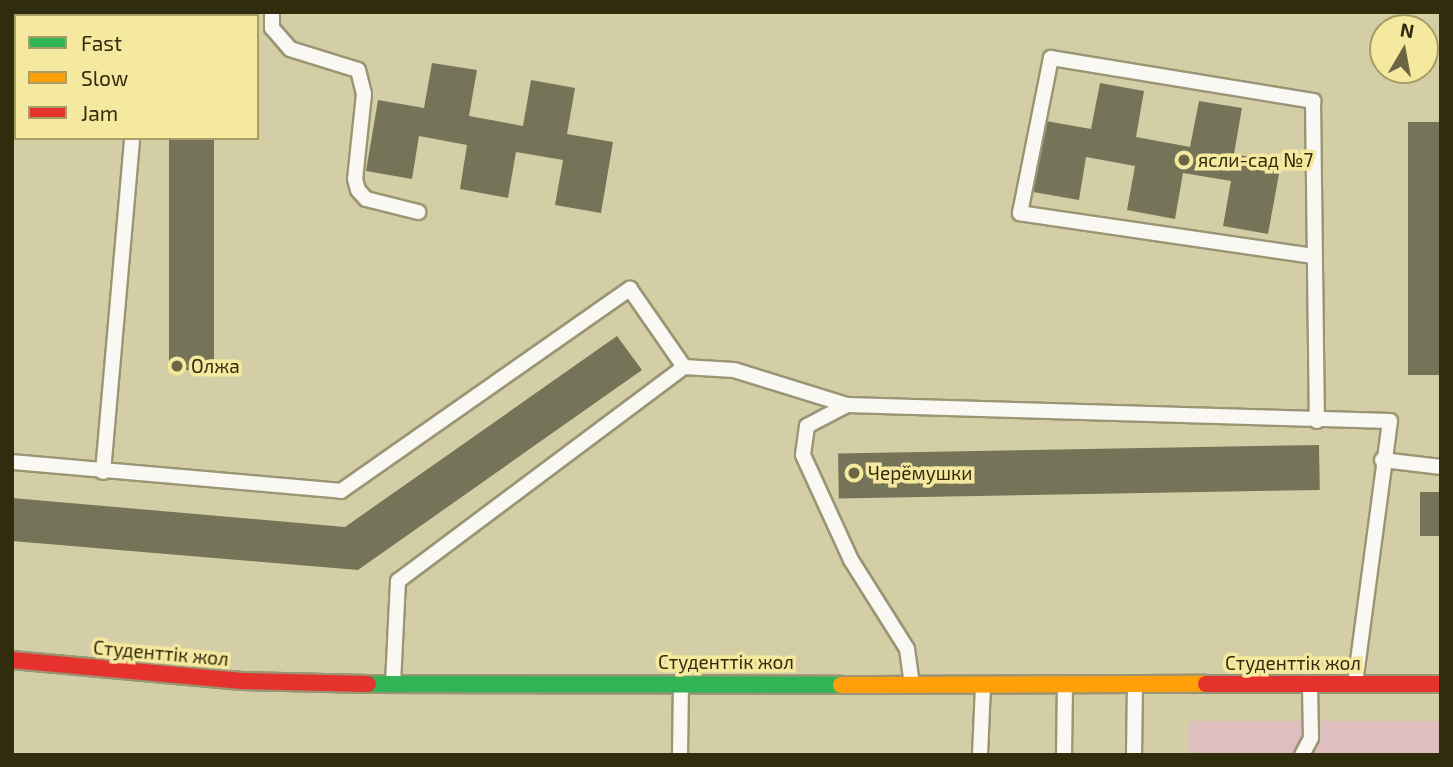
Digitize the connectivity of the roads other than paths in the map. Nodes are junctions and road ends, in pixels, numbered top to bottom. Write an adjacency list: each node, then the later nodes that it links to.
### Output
1 (272, 12): 3 (lane)
2 (132, 140): 11 (lane)
3 (418, 212)
4 (1313, 256): 4 (lane); 7 (lane)
5 (684, 367): 6 (lane); 11 (lane); 20 (lane)
6 (847, 405): 7 (lane); 14 (lane)
7 (1317, 421): 8 (lane)
8 (1382, 460): 10 (lane); 18 (lane)
9 (12, 462): 11 (lane)
10 (1441, 467)
11 (103, 472)
12 (12, 660): 20 (street, Студенттік жол)
13 (681, 682): 14 (street, Студенттік жол); 20 (street, Студенттік жол); 22 (lane)
14 (912, 684): 15 (street, Студенттік жол)
15 (983, 684): 16 (street, Студенттік жол); 23 (lane)
16 (1065, 684): 17 (street, Студенттік жол); 24 (lane)
17 (1135, 684): 21 (street, Студенттік жол); 25 (lane)
18 (1355, 684): 19 (street, Студенттік жол); 21 (street, Студенттік жол)
19 (1441, 684)
20 (393, 685)
21 (1310, 685): 26 (lane)
22 (680, 755)
23 (980, 755)
24 (1065, 755)
25 (1135, 755)
26 (1302, 755)

